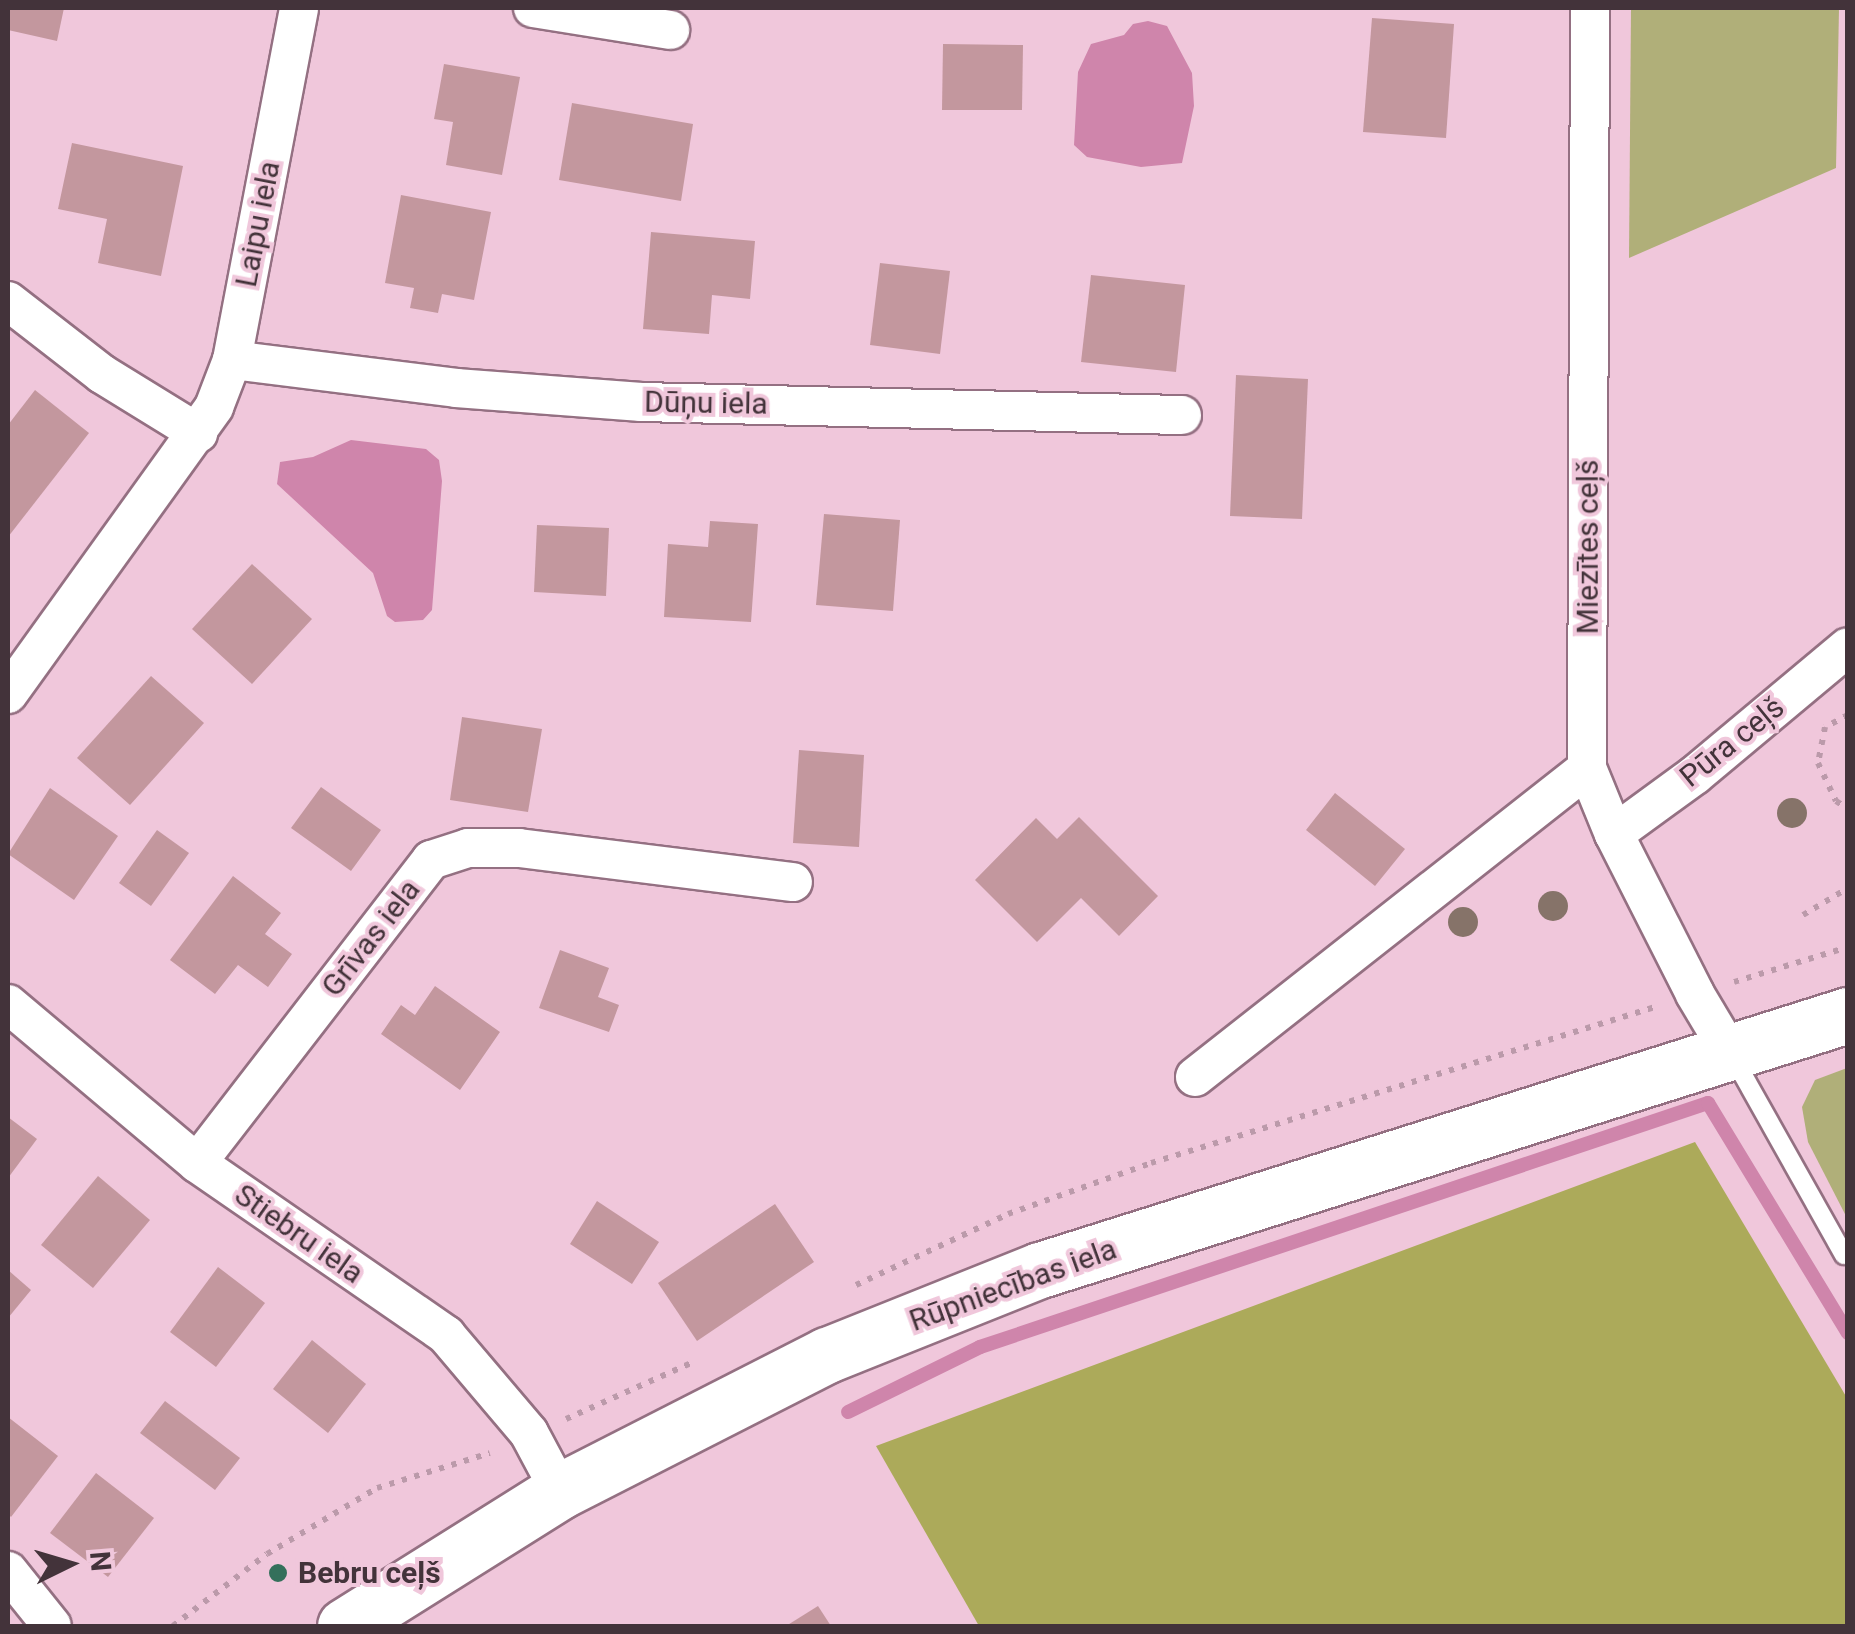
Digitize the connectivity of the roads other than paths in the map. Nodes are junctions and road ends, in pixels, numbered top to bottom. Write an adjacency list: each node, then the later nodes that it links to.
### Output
1 (299, 8): 6 (street, Laipu iela)
2 (533, 8): 4 (street)
3 (1590, 8): 11 (street, Miezītes ceļš)
4 (670, 30)
5 (8, 301): 8 (street)
6 (232, 360): 7 (street, Dūņu iela); 8 (street, Laipu iela)
7 (1182, 416)
8 (198, 433): 10 (street, Laipu iela)
9 (1848, 647): 12 (street, Pūra ceļš)
10 (8, 694)
11 (1587, 768): 12 (street, Miezītes ceļš); 17 (street)
12 (1614, 834): 16 (street, Miezītes ceļš)
13 (793, 882): 18 (street, Grīvas iela)
14 (8, 1004): 18 (street, Stiebru iela)
15 (1848, 1015): 16 (main road, Rūpniecības iela)
16 (1730, 1051): 19 (lane); 20 (main road, Rūpniecības iela)
17 (1195, 1077)
18 (197, 1163): 20 (street, Stiebru iela)
19 (1844, 1255)
20 (560, 1491): 23 (main road, Rūpniecības iela)
21 (8, 1571): 22 (street)
22 (52, 1626)
23 (345, 1626)

